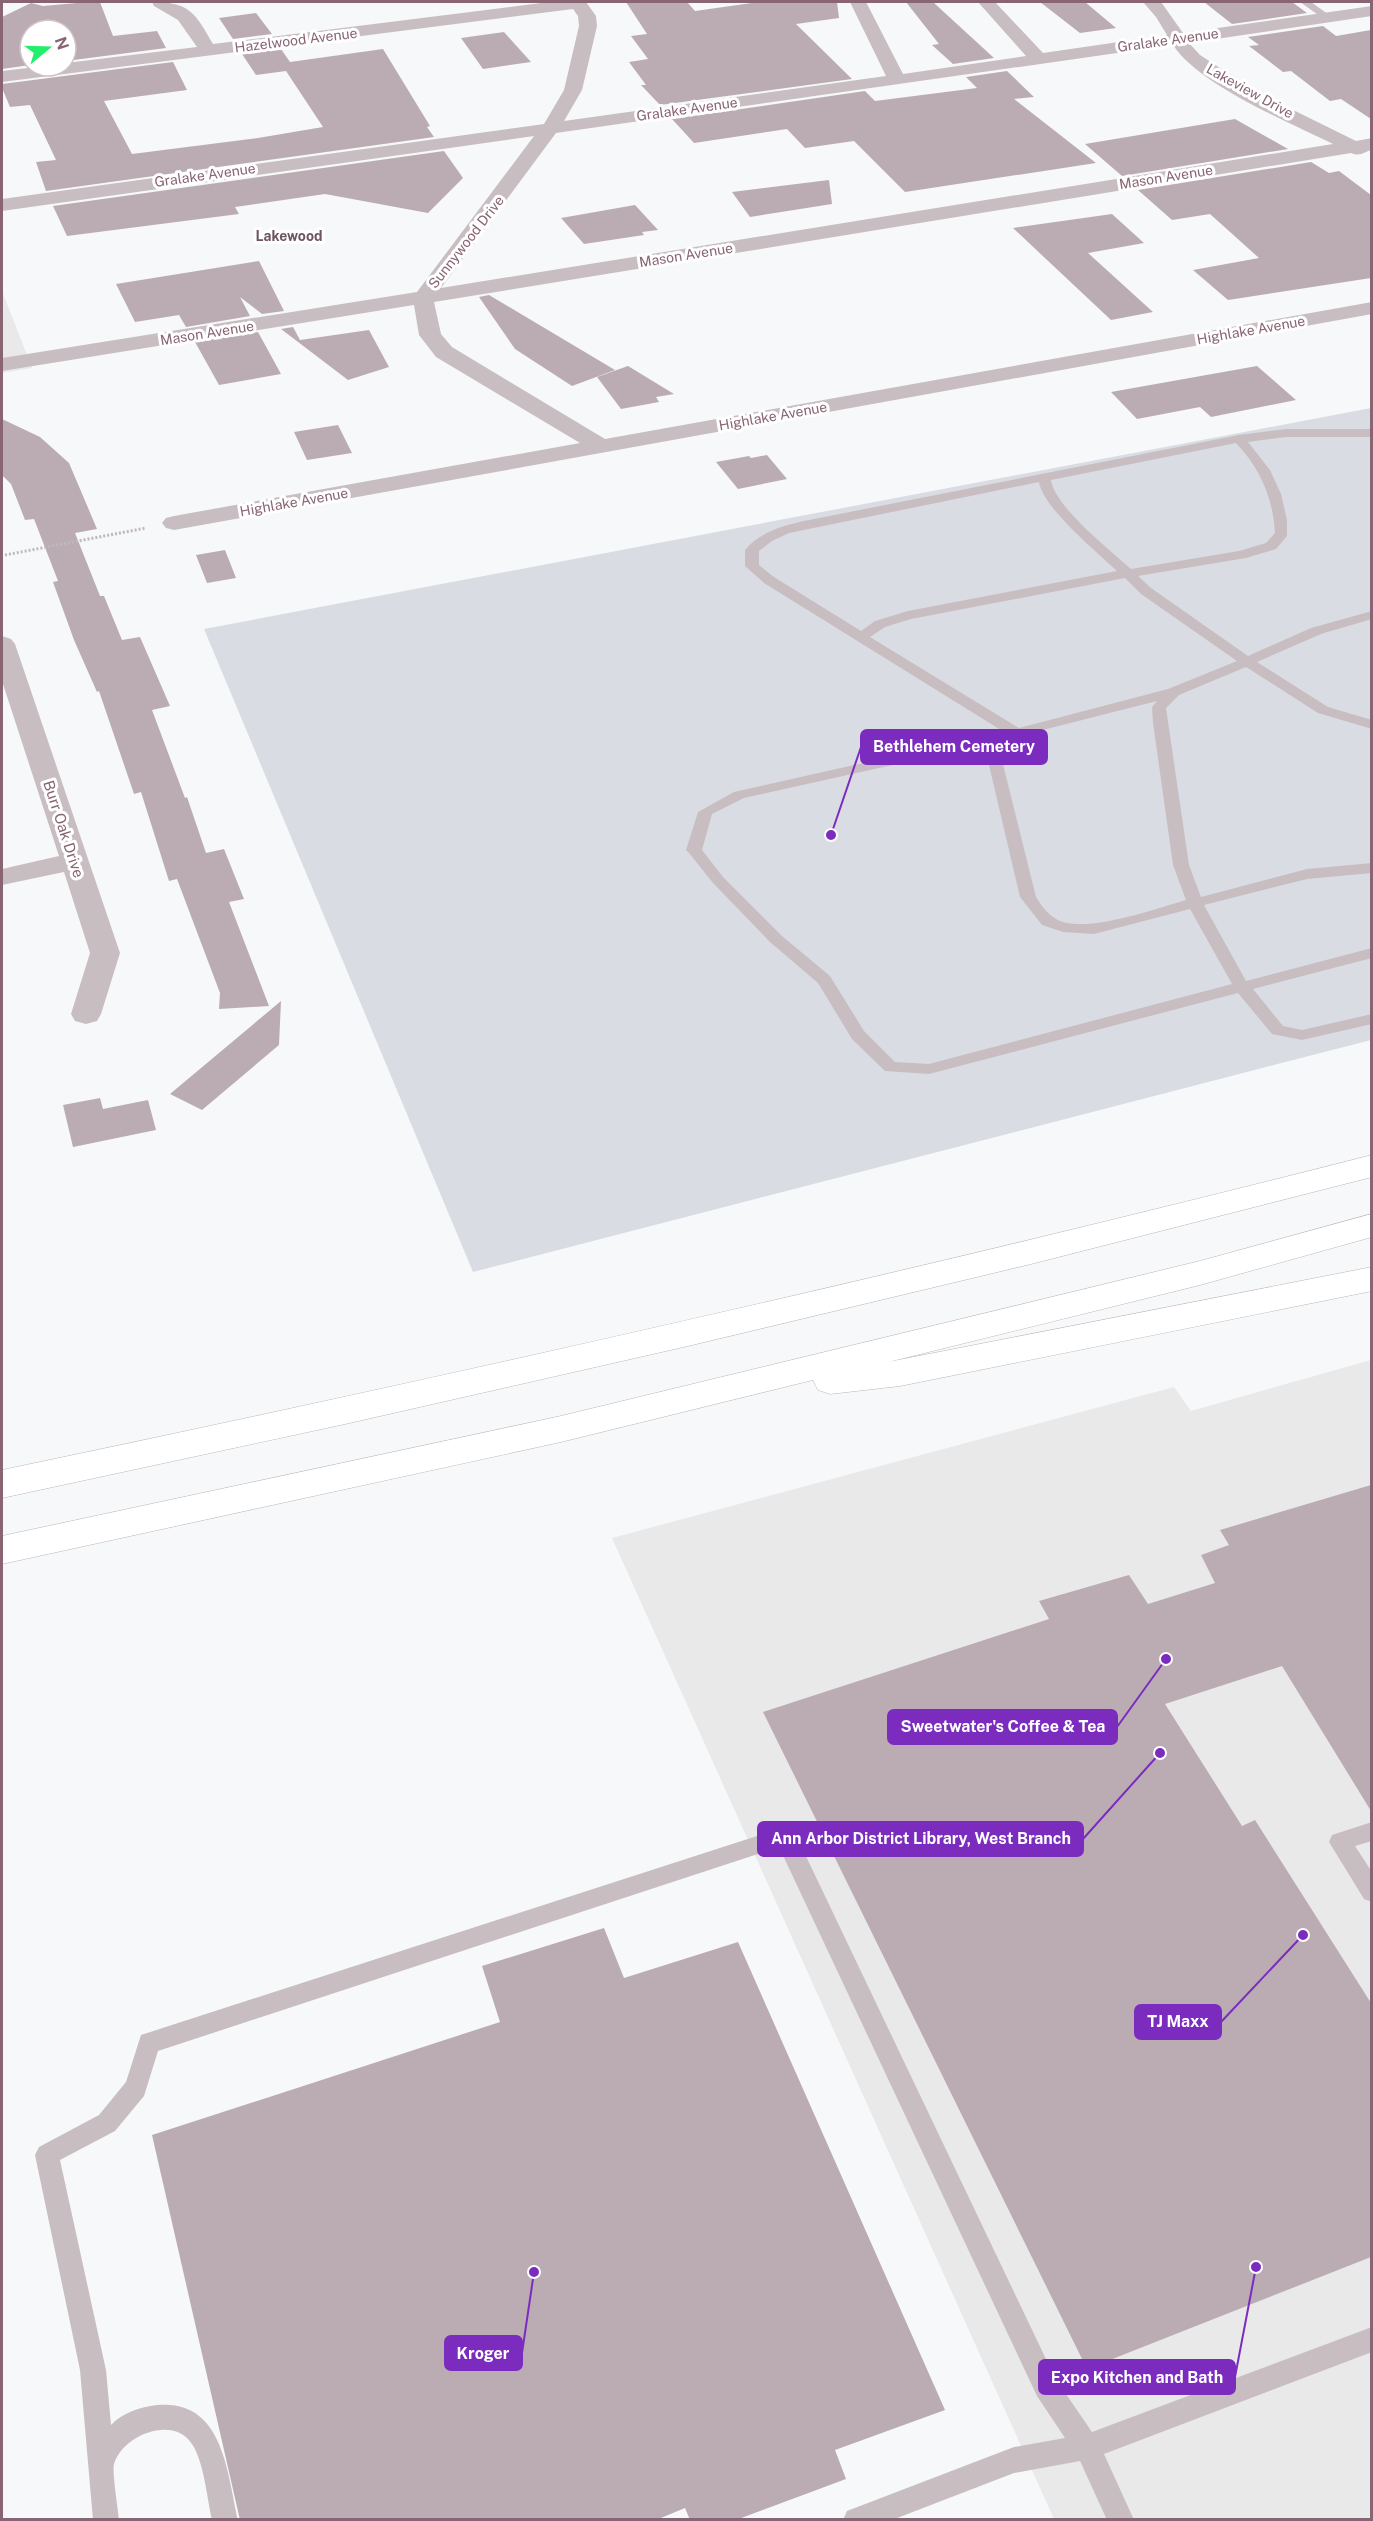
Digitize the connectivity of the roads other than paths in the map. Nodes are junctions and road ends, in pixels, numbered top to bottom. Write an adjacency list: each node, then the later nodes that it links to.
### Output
1 (160, 2): 10 (street)
2 (578, 2): 10 (street, Hazelwood Avenue); 14 (street, Sunnywood Drive)
3 (858, 2): 13 (street)
4 (986, 2): 11 (street)
5 (1151, 2): 9 (street, Lakeview Drive)
6 (1305, 2): 8 (lane)
7 (1371, 11): 8 (street, Gralake Avenue)
8 (1327, 17): 9 (street, Gralake Avenue)
9 (1179, 39): 11 (street, Gralake Avenue); 15 (street, Lakeview Drive)
10 (209, 52): 12 (street, Hazelwood Avenue)
11 (1038, 59): 13 (street, Gralake Avenue)
12 (7, 76)
13 (897, 80): 14 (street, Gralake Avenue)
14 (551, 127): 16 (street, Gralake Avenue); 17 (street, Sunnywood Drive)
15 (1366, 149): 17 (street, Mason Avenue)
16 (2, 205)
17 (423, 298): 19 (street, Mason Avenue); 22 (street, Sunnywood Drive)
18 (1371, 308): 22 (street, Highlake Avenue)
19 (2, 366)
20 (1371, 433): 21 (lane)
21 (1239, 439): 23 (lane); 25 (lane)
22 (603, 447): 24 (street, Highlake Avenue)
23 (1044, 477): 25 (lane); 27 (lane)
24 (174, 523)
25 (1127, 573): 27 (lane); 29 (lane)
26 (1371, 615): 29 (lane)
27 (861, 637): 32 (lane)
28 (2, 644): 33 (street, Burr Oak Drive)
29 (1247, 662): 30 (lane); 31 (lane)
30 (1174, 692): 32 (lane); 36 (lane)
31 (1371, 725)
32 (1007, 733): 36 (lane); 38 (lane)
33 (75, 861): 35 (street); 39 (street, Burr Oak Drive)
34 (1371, 868): 36 (lane)
35 (2, 877)
36 (1196, 904): 38 (lane)
37 (1371, 953): 38 (lane)
38 (1242, 987): 40 (lane)
39 (86, 1014)
40 (1371, 1019)
41 (1371, 1166): 45 (highway)
42 (1371, 1225): 44 (highway)
43 (1371, 1279): 44 (highway)
44 (688, 1398): 46 (highway)
45 (2, 1484)
46 (2, 1550)
47 (1371, 1831): 48 (lane)
48 (1371, 1892)
49 (1371, 2339): 50 (lane)
50 (1087, 2447): 51 (lane); 54 (lane); 55 (lane)
51 (100, 2463): 52 (lane); 53 (lane)
52 (105, 2520)
53 (225, 2520)
54 (856, 2520)
55 (1121, 2520)

